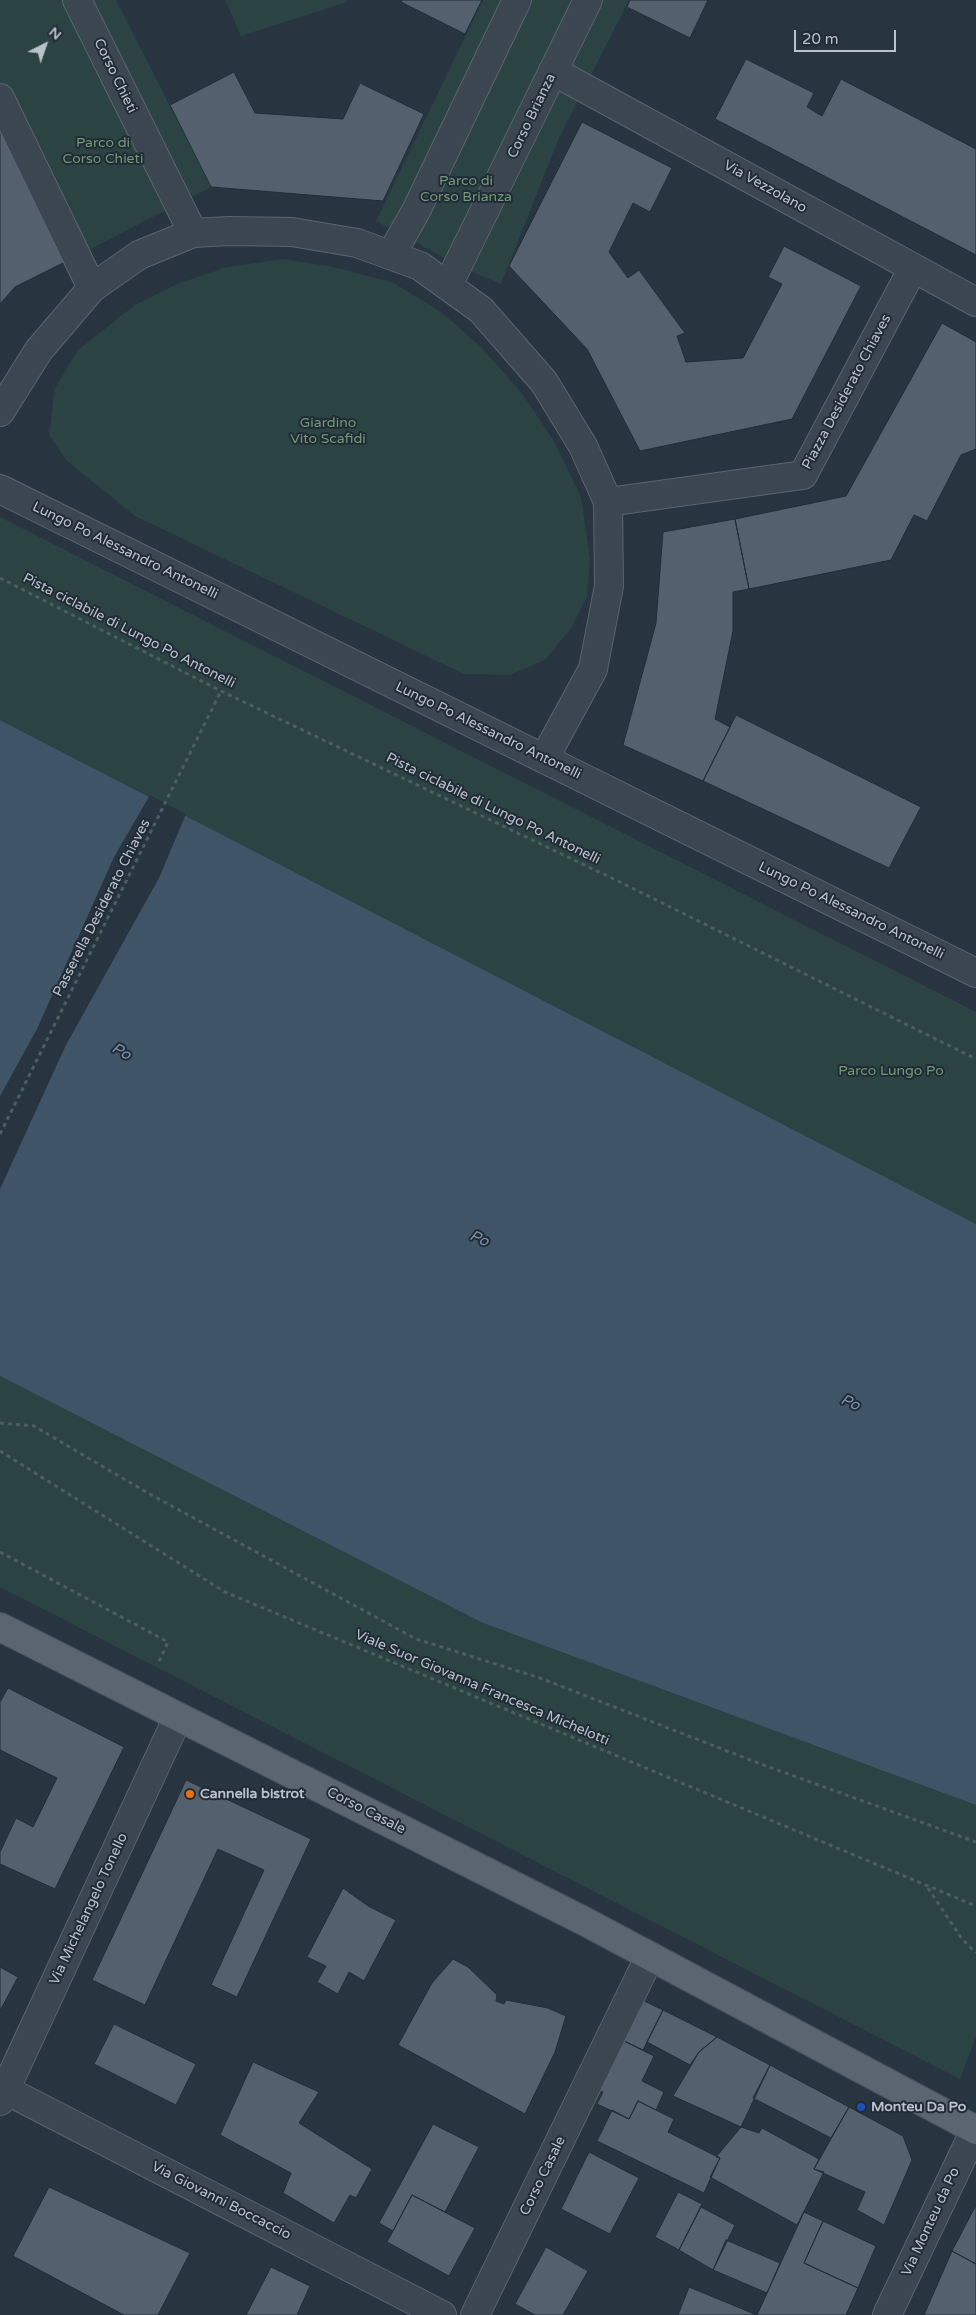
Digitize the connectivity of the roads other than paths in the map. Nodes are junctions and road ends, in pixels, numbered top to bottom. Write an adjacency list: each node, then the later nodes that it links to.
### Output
1 (77, 0): 6 (street, Corso Chieti)
2 (517, 0): 7 (street)
3 (588, 0): 4 (street, Corso Brianza)
4 (553, 72): 8 (street, Via Vezzolano); 9 (street, Corso Brianza)
5 (0, 98): 10 (street)
6 (193, 233): 7 (street); 10 (street)
7 (391, 256): 9 (street)
8 (914, 268): 11 (street, Via Vezzolano); 14 (street, Piazza Desiderato Chiaves)
9 (448, 284): 14 (street)
10 (92, 288): 12 (street)
11 (976, 302)
12 (0, 412)
13 (0, 489): 15 (street, Lungo Po Alessandro Antonelli)
14 (608, 502): 15 (street)
15 (544, 759): 16 (street, Lungo Po Alessandro Antonelli)
16 (976, 973)
17 (0, 1628): 18 (main road, Corso Casale)
18 (178, 1717): 19 (main road, Corso Casale); 20 (street, Via Michelangelo Tonello)
19 (650, 1956): 21 (main road, Corso Casale); 23 (street, Corso Casale)
20 (2, 2093): 22 (street, Via Giovanni Boccaccio)
21 (975, 2130): 24 (street, Via Monteu da Po)
22 (442, 2315)
23 (475, 2315)
24 (887, 2315)

